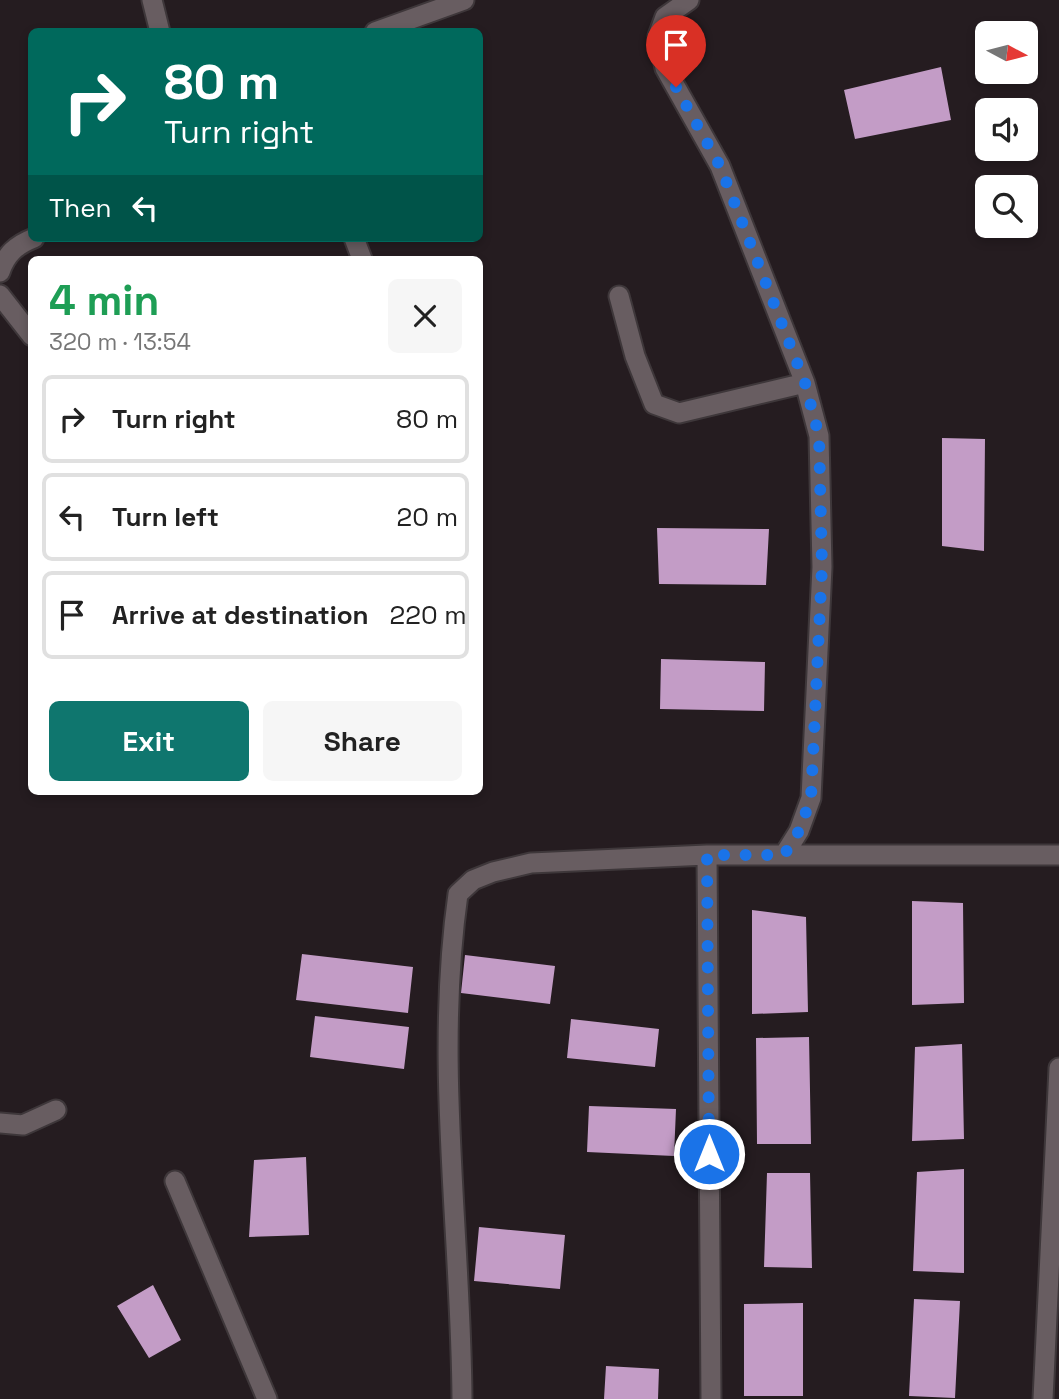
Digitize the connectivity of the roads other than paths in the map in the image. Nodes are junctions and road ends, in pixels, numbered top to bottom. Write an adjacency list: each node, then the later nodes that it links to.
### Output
1 (152, 0): 5 (street)
2 (464, 0): 4 (street)
3 (689, 0): 12 (street)
4 (408, 9): 6 (street)
5 (159, 28)
6 (381, 28)
7 (28, 240): 8 (street)
8 (0, 272)
9 (0, 295): 11 (street)
10 (619, 296): 12 (street)
11 (28, 332)
12 (805, 383): 14 (street)
13 (707, 855): 14 (street); 22 (street); 23 (street)
14 (784, 855): 15 (street)
15 (1059, 855)
16 (1059, 1068): 20 (street)
17 (56, 1110): 18 (street)
18 (0, 1123)
19 (174, 1181): 21 (street)
20 (1051, 1369): 24 (street)
21 (267, 1399)
22 (461, 1399)
23 (711, 1399)
24 (1043, 1399)

